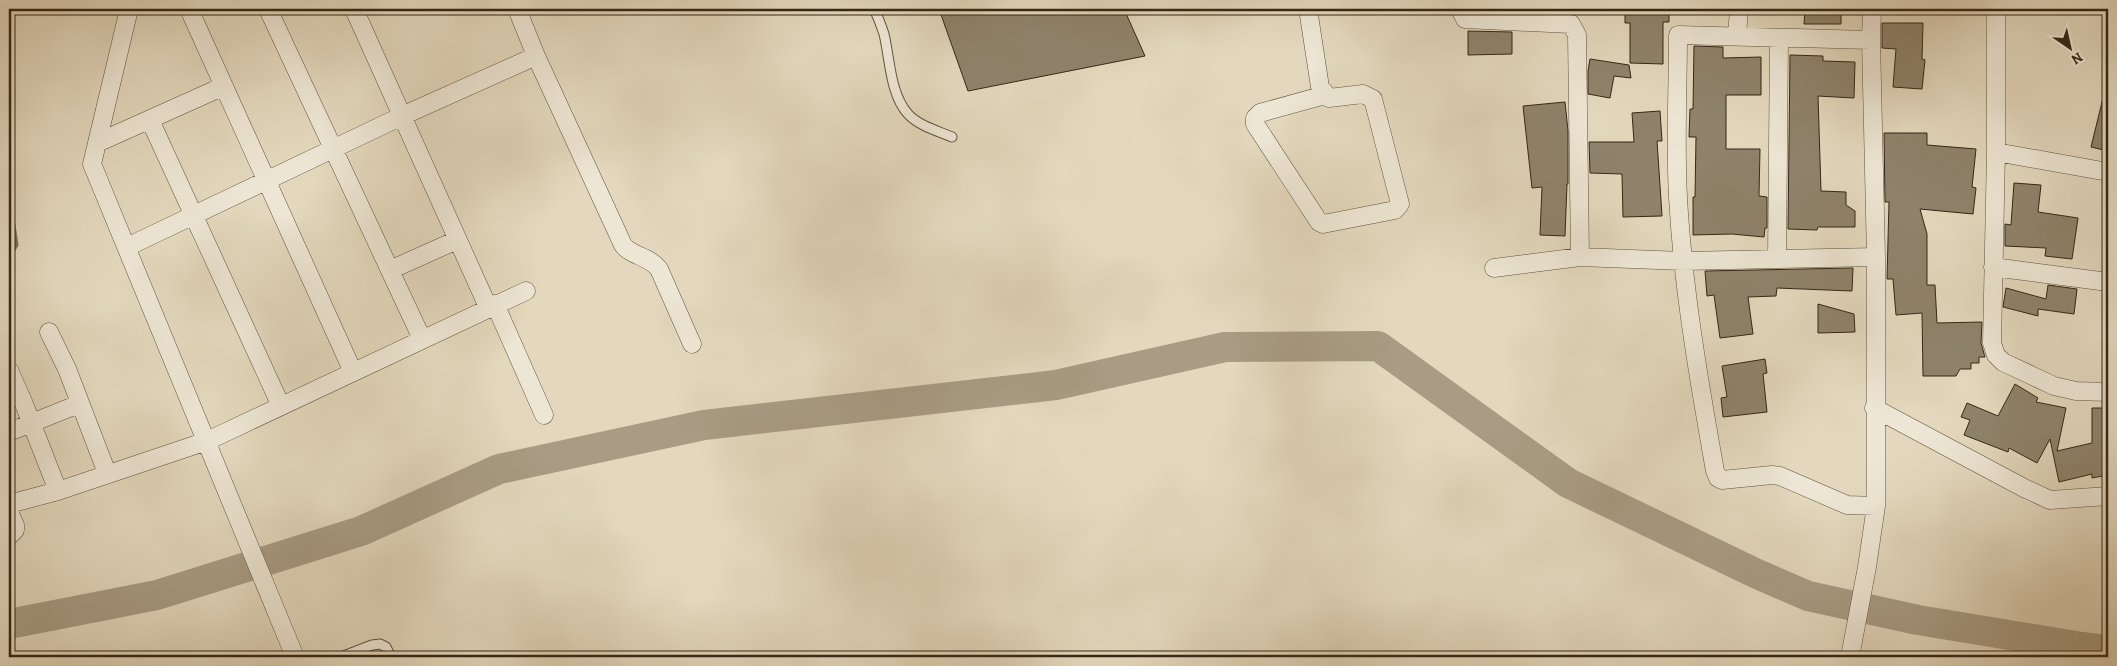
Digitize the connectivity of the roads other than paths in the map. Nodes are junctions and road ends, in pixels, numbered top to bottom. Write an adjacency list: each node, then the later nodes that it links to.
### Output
1 (129, 9): 21 (street)
2 (189, 9): 16 (street)
3 (268, 9): 22 (street)
4 (354, 9): 18 (street)
5 (517, 9): 15 (street)
6 (874, 9): 20 (lane)
7 (1308, 9): 17 (street)
8 (1460, 9): 29 (street)
9 (1739, 9): 12 (street)
10 (1872, 9): 14 (street)
11 (1996, 9): 23 (street)
12 (1737, 36): 13 (street); 32 (street)
13 (1779, 38): 14 (street); 31 (street)
14 (1871, 40): 30 (street)
15 (536, 56): 18 (street); 41 (street)
16 (224, 86): 19 (street); 25 (street)
17 (1324, 95): 17 (street)
18 (402, 116): 22 (street); 27 (street)
19 (150, 120): 21 (street); 26 (street)
20 (952, 137)
21 (97, 142): 28 (street)
22 (332, 150): 25 (street); 35 (street)
23 (1996, 152): 24 (street); 33 (street)
24 (2108, 172)
25 (267, 182): 26 (street); 43 (street)
26 (194, 214): 28 (street); 46 (street)
27 (458, 240): 35 (street); 38 (street)
28 (127, 248): 51 (street)
29 (1580, 257): 32 (street); 34 (street)
30 (1876, 257): 31 (street); 47 (street)
31 (1777, 259): 32 (street)
32 (1683, 261): 56 (street)
33 (1993, 267): 36 (street); 44 (street)
34 (1494, 268)
35 (390, 270): 40 (street)
36 (2108, 282)
37 (526, 291): 38 (street)
38 (492, 306): 40 (street); 48 (street)
39 (49, 332): 45 (street)
40 (422, 339): 43 (street)
41 (692, 344)
42 (9, 370): 49 (street)
43 (353, 372): 46 (street)
44 (2108, 392)
45 (79, 404): 49 (street); 52 (street)
46 (281, 406): 51 (street)
47 (1874, 408): 54 (street); 56 (street)
48 (544, 415)
49 (31, 422): 50 (street); 53 (street)
50 (9, 432)
51 (208, 442): 52 (street); 60 (street)
52 (107, 473): 53 (street)
53 (58, 491): 55 (street)
54 (2108, 496)
55 (9, 504)
56 (1876, 506): 59 (street)
57 (9, 512): 58 (street)
58 (9, 536)
59 (1850, 655)
60 (295, 657)
61 (341, 657): 62 (lane)
62 (391, 657)

